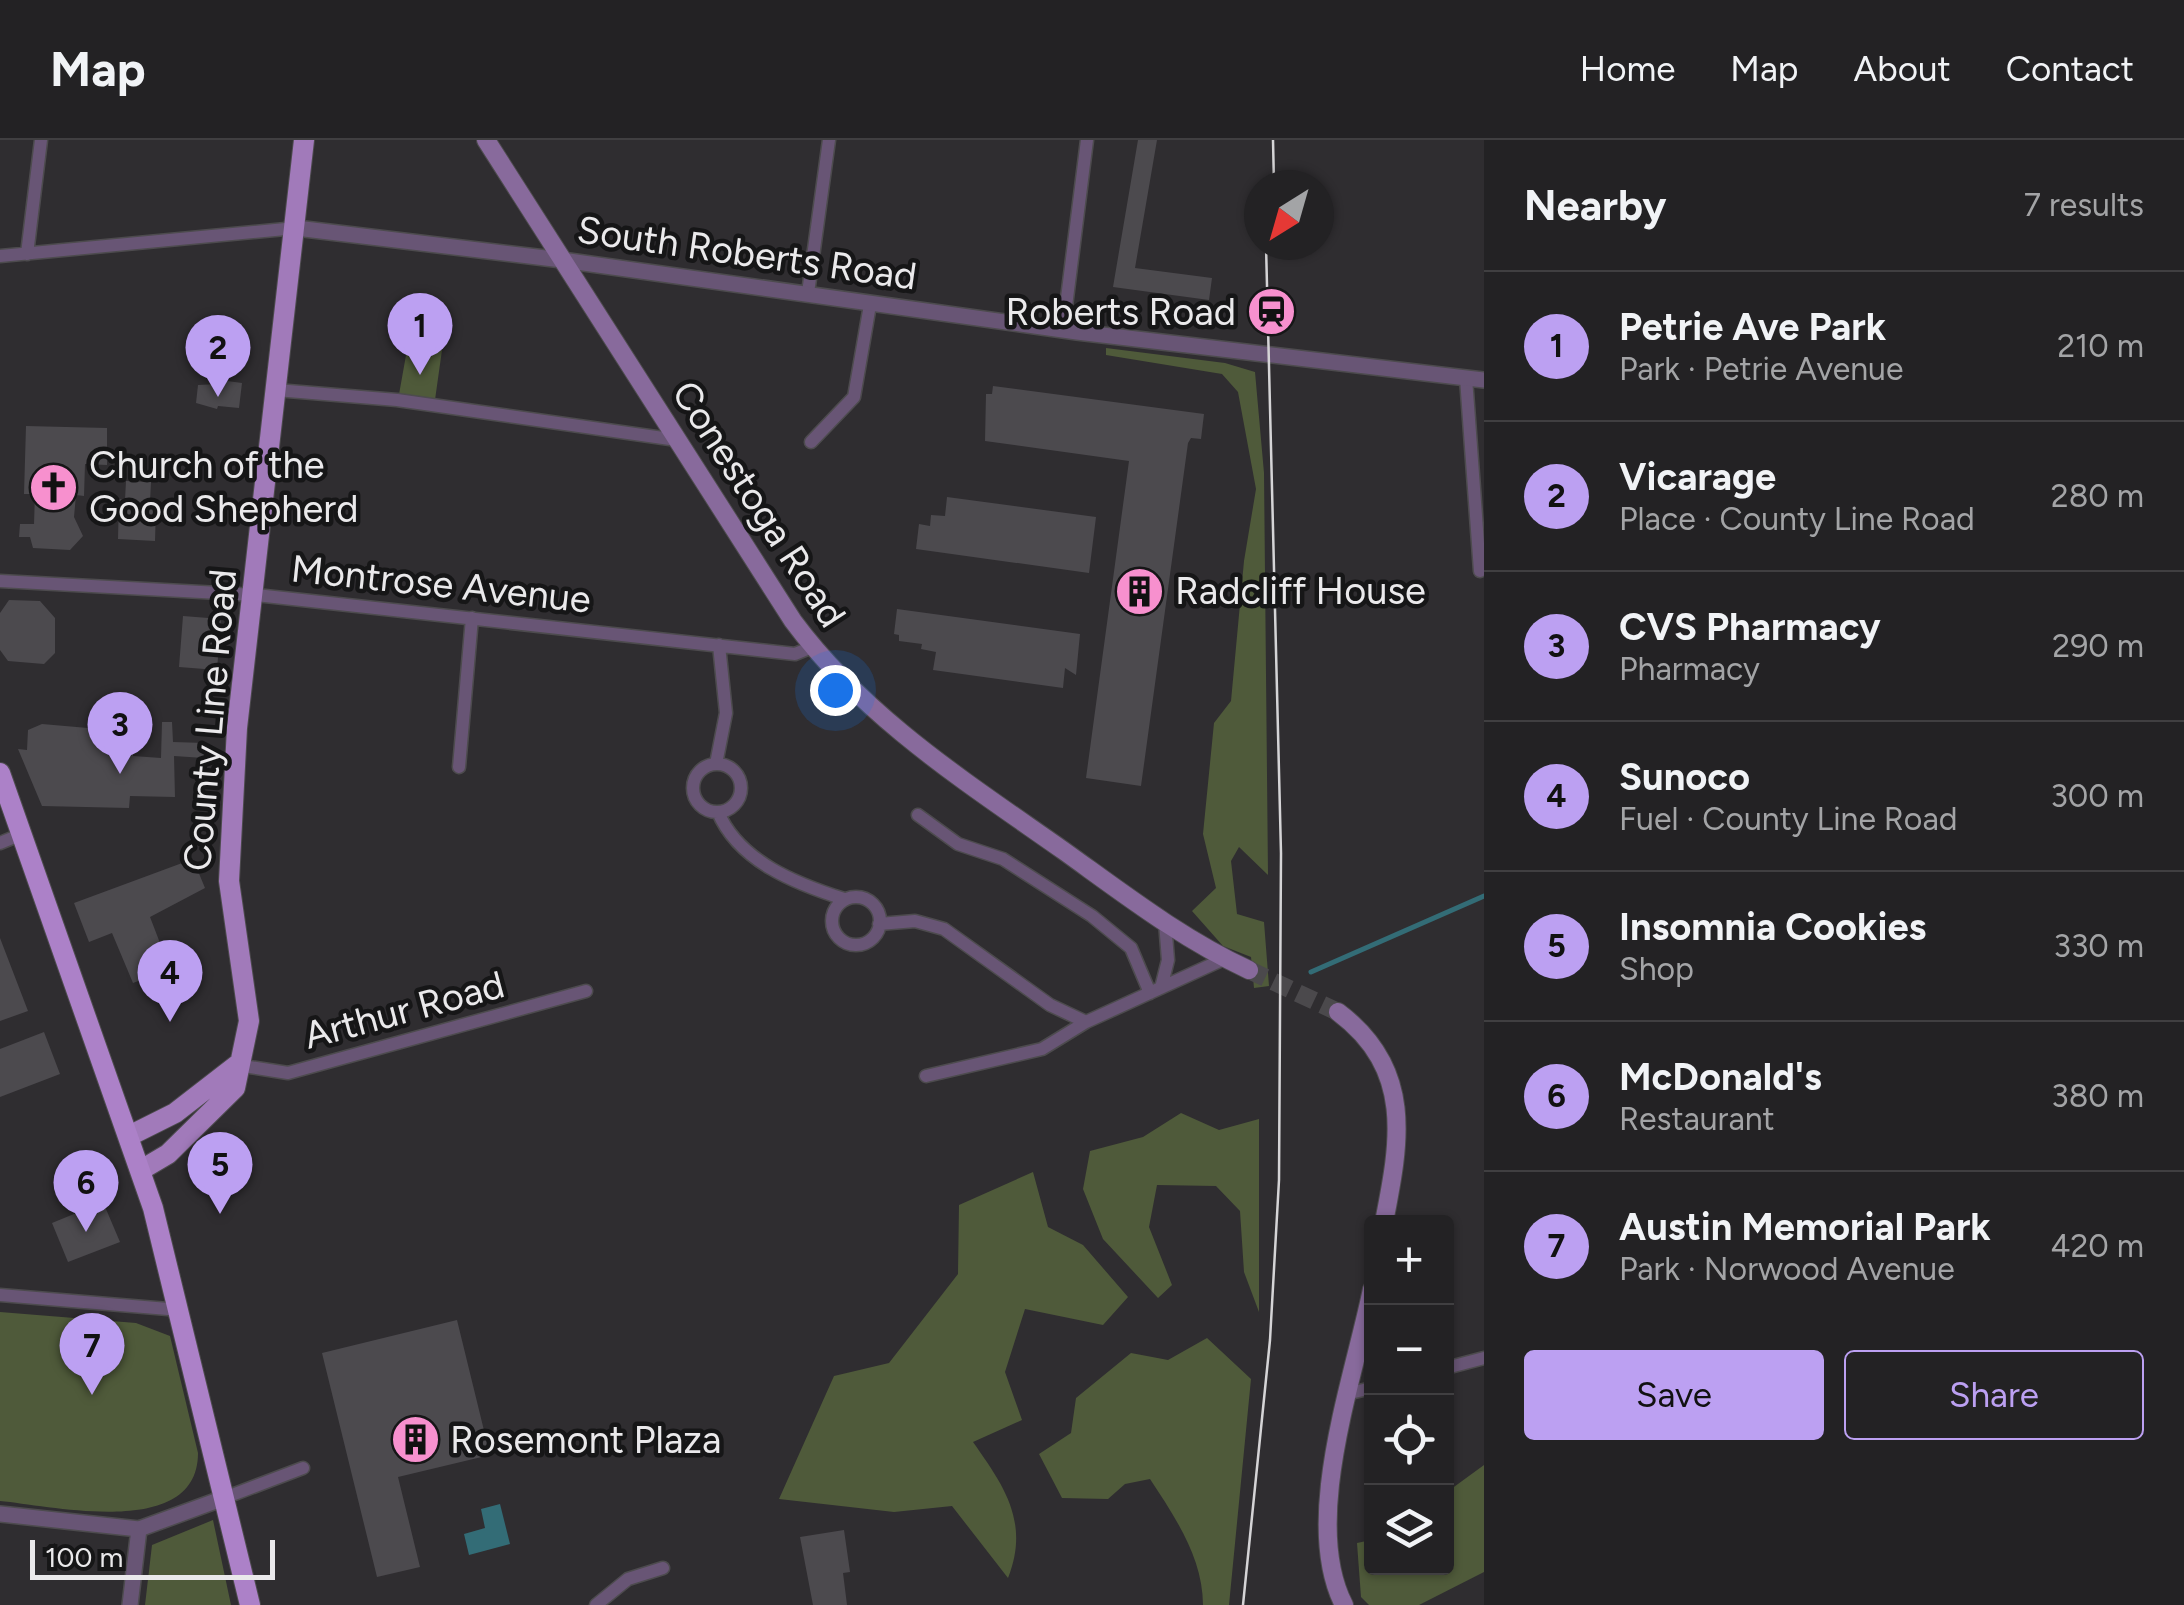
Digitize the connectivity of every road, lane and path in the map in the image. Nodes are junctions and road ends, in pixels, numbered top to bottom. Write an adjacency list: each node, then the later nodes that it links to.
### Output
1 (40, 140): 7 (street)
2 (304, 140): 6 (main road, County Line Road)
3 (486, 140): 9 (main road, Conestoga Road)
4 (828, 140): 10 (street)
5 (1087, 140): 12 (street)
6 (296, 228): 7 (street, South Roberts Road); 9 (street, South Roberts Road); 15 (main road, County Line Road)
7 (27, 254): 8 (street, South Roberts Road)
8 (0, 256)
9 (562, 260): 10 (street, South Roberts Road); 16 (main road, Conestoga Road)
10 (808, 294): 11 (street, South Roberts Road)
11 (870, 305): 12 (street, South Roberts Road); 17 (street)
12 (1063, 330): 13 (street, South Roberts Road)
13 (1466, 378): 14 (street, South Roberts Road); 18 (street)
14 (1484, 380)
15 (276, 390): 16 (street); 20 (main road, County Line Road)
16 (677, 440): 23 (main road, Conestoga Road)
17 (811, 442)
18 (1480, 570)
19 (0, 582): 20 (street, Montrose Avenue)
20 (256, 594): 21 (street, Montrose Avenue); 41 (main road, County Line Road)
21 (472, 618): 22 (street, Montrose Avenue); 25 (street)
22 (719, 645): 23 (street, Montrose Avenue); 24 (street)
23 (812, 647): 32 (main road, Conestoga Road)
24 (716, 764): 27 (street); 27 (street)
25 (459, 767)
26 (0, 773): 29 (highway)
27 (718, 812): 31 (street)
28 (918, 815): 38 (street)
29 (22, 834): 30 (street); 43 (highway)
30 (0, 843)
31 (844, 899): 33 (street); 33 (street)
32 (1165, 922): 34 (main road, Conestoga Road); 36 (street)
33 (879, 924): 40 (street)
34 (1224, 959): 35 (main road, Conestoga Road); 36 (street)
35 (1249, 970)
36 (1162, 984): 38 (street)
37 (586, 991): 41 (street, Arthur Road)
38 (1150, 993): 40 (street)
39 (1338, 1012): 45 (main road)
40 (1086, 1022): 42 (street)
41 (238, 1066): 43 (main road); 44 (main road, County Line Road)
42 (926, 1076)
43 (131, 1136): 44 (highway)
44 (141, 1170): 48 (highway)
45 (1385, 1215)
46 (0, 1294): 48 (street)
47 (1369, 1305): 52 (main road)
48 (180, 1310): 54 (highway)
49 (1484, 1358): 50 (street)
50 (1454, 1366)
51 (1364, 1390): 52 (street)
52 (1350, 1394): 61 (main road)
53 (303, 1468): 54 (street)
54 (224, 1498): 56 (street); 59 (highway)
55 (0, 1514): 56 (street)
56 (139, 1529): 58 (street)
57 (663, 1568): 60 (street)
58 (130, 1605)
59 (250, 1605)
60 (596, 1605)
61 (1344, 1605)

